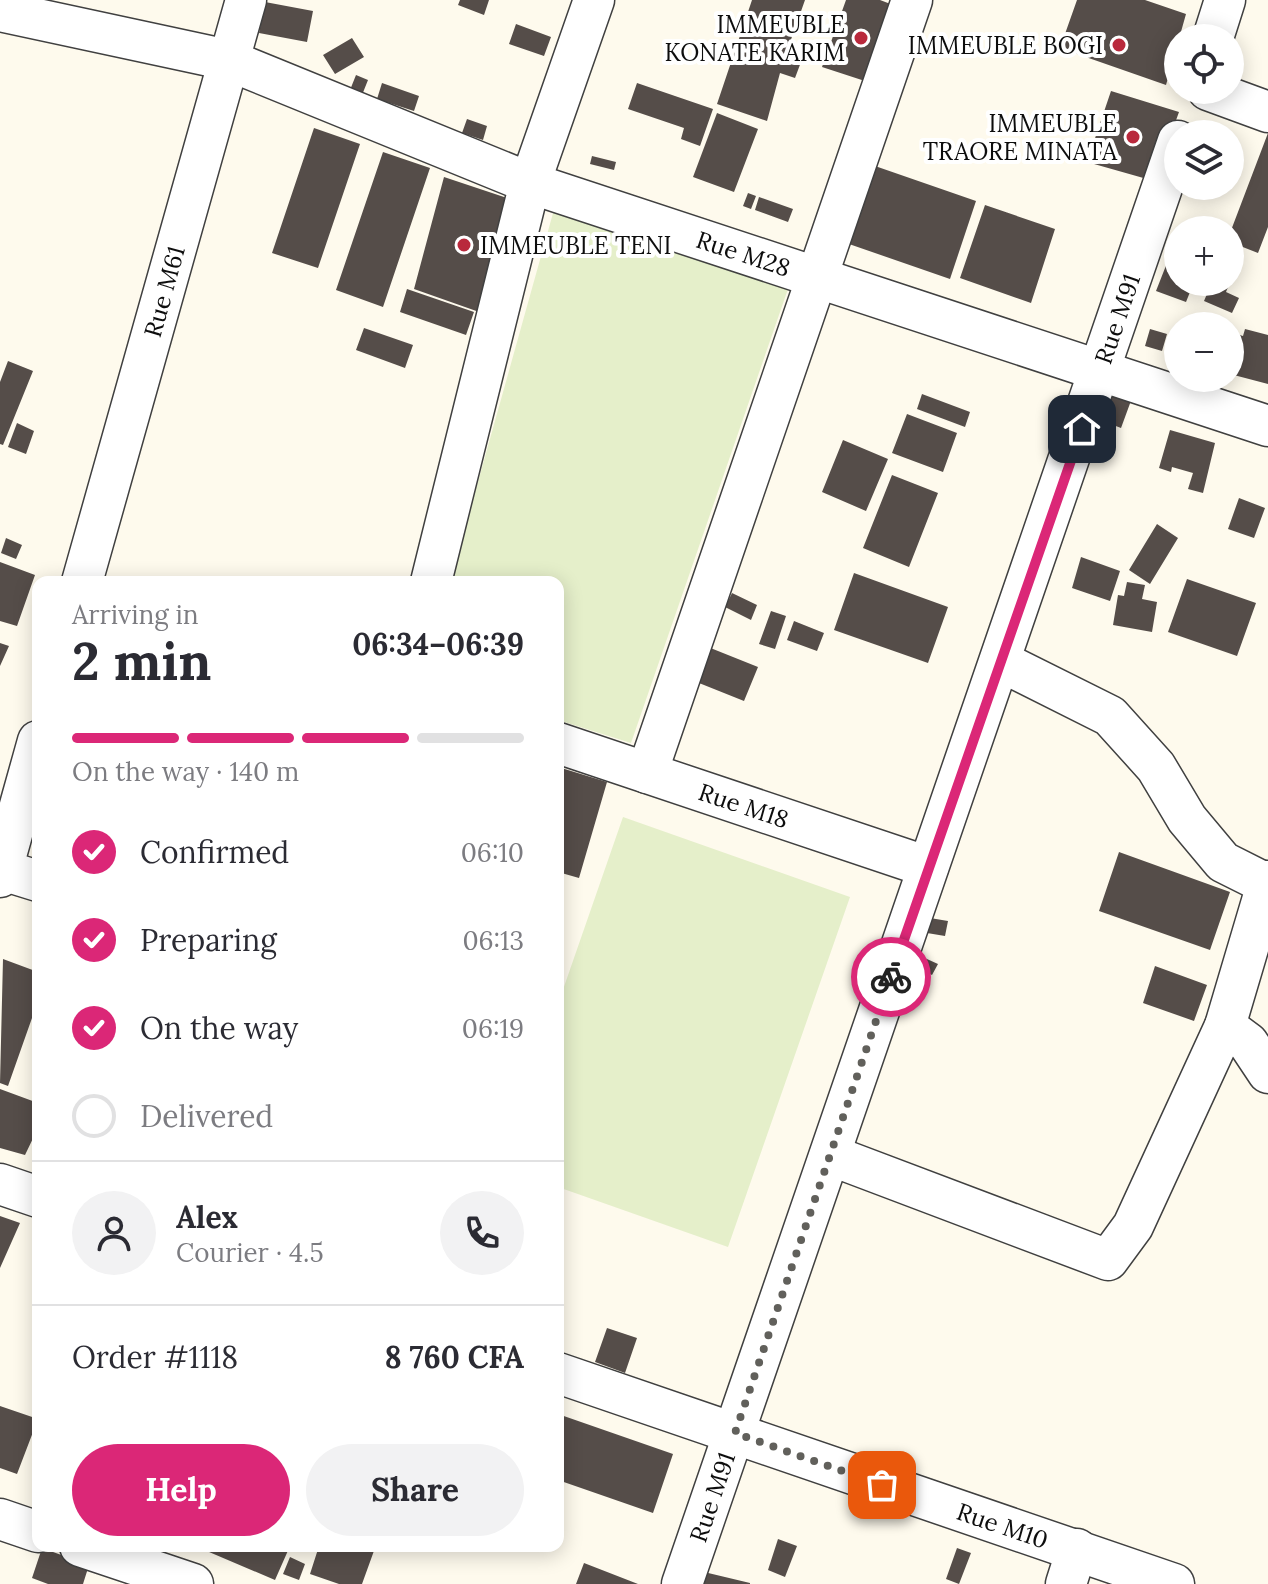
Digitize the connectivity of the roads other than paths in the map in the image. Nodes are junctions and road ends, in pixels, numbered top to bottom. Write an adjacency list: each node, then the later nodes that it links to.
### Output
1 (246, 0): 7 (street, Rue M61)
2 (594, 0): 10 (street)
3 (912, 0): 12 (street)
4 (1225, 0): 6 (street)
5 (0, 11): 7 (street, Rue M28)
6 (1217, 24)
7 (228, 60): 10 (street, Rue M28); 15 (street, Rue M61)
8 (1244, 103): 9 (street)
9 (1268, 112)
10 (530, 183): 12 (street, Rue M28); 16 (street)
11 (1164, 183): 13 (street, Rue M91)
12 (816, 277): 13 (street, Rue M28); 20 (street)
13 (1102, 371): 14 (street, Rue M28); 17 (street, Rue M91)
14 (1268, 426)
15 (84, 576)
16 (432, 576)
17 (1000, 661): 21 (street, Rue M91); 23 (street)
18 (564, 745): 20 (street, Rue M18)
19 (32, 773): 22 (street)
20 (647, 773): 21 (street, Rue M18)
21 (928, 867): 26 (street, Rue M91)
22 (13, 876)
23 (1267, 883): 24 (street)
24 (1225, 1026): 25 (street); 26 (street)
25 (1268, 1073)
26 (830, 1155): 30 (street, Rue M91)
27 (0, 1184): 28 (street)
28 (32, 1195)
29 (564, 1375): 30 (street, Rue M10)
30 (735, 1433): 34 (street, Rue M10); 36 (street, Rue M91)
31 (0, 1519): 32 (street)
32 (32, 1530)
33 (98, 1552): 35 (street)
34 (1072, 1567): 37 (street, Rue M10)
35 (193, 1584)
36 (682, 1584)
37 (1174, 1584)

